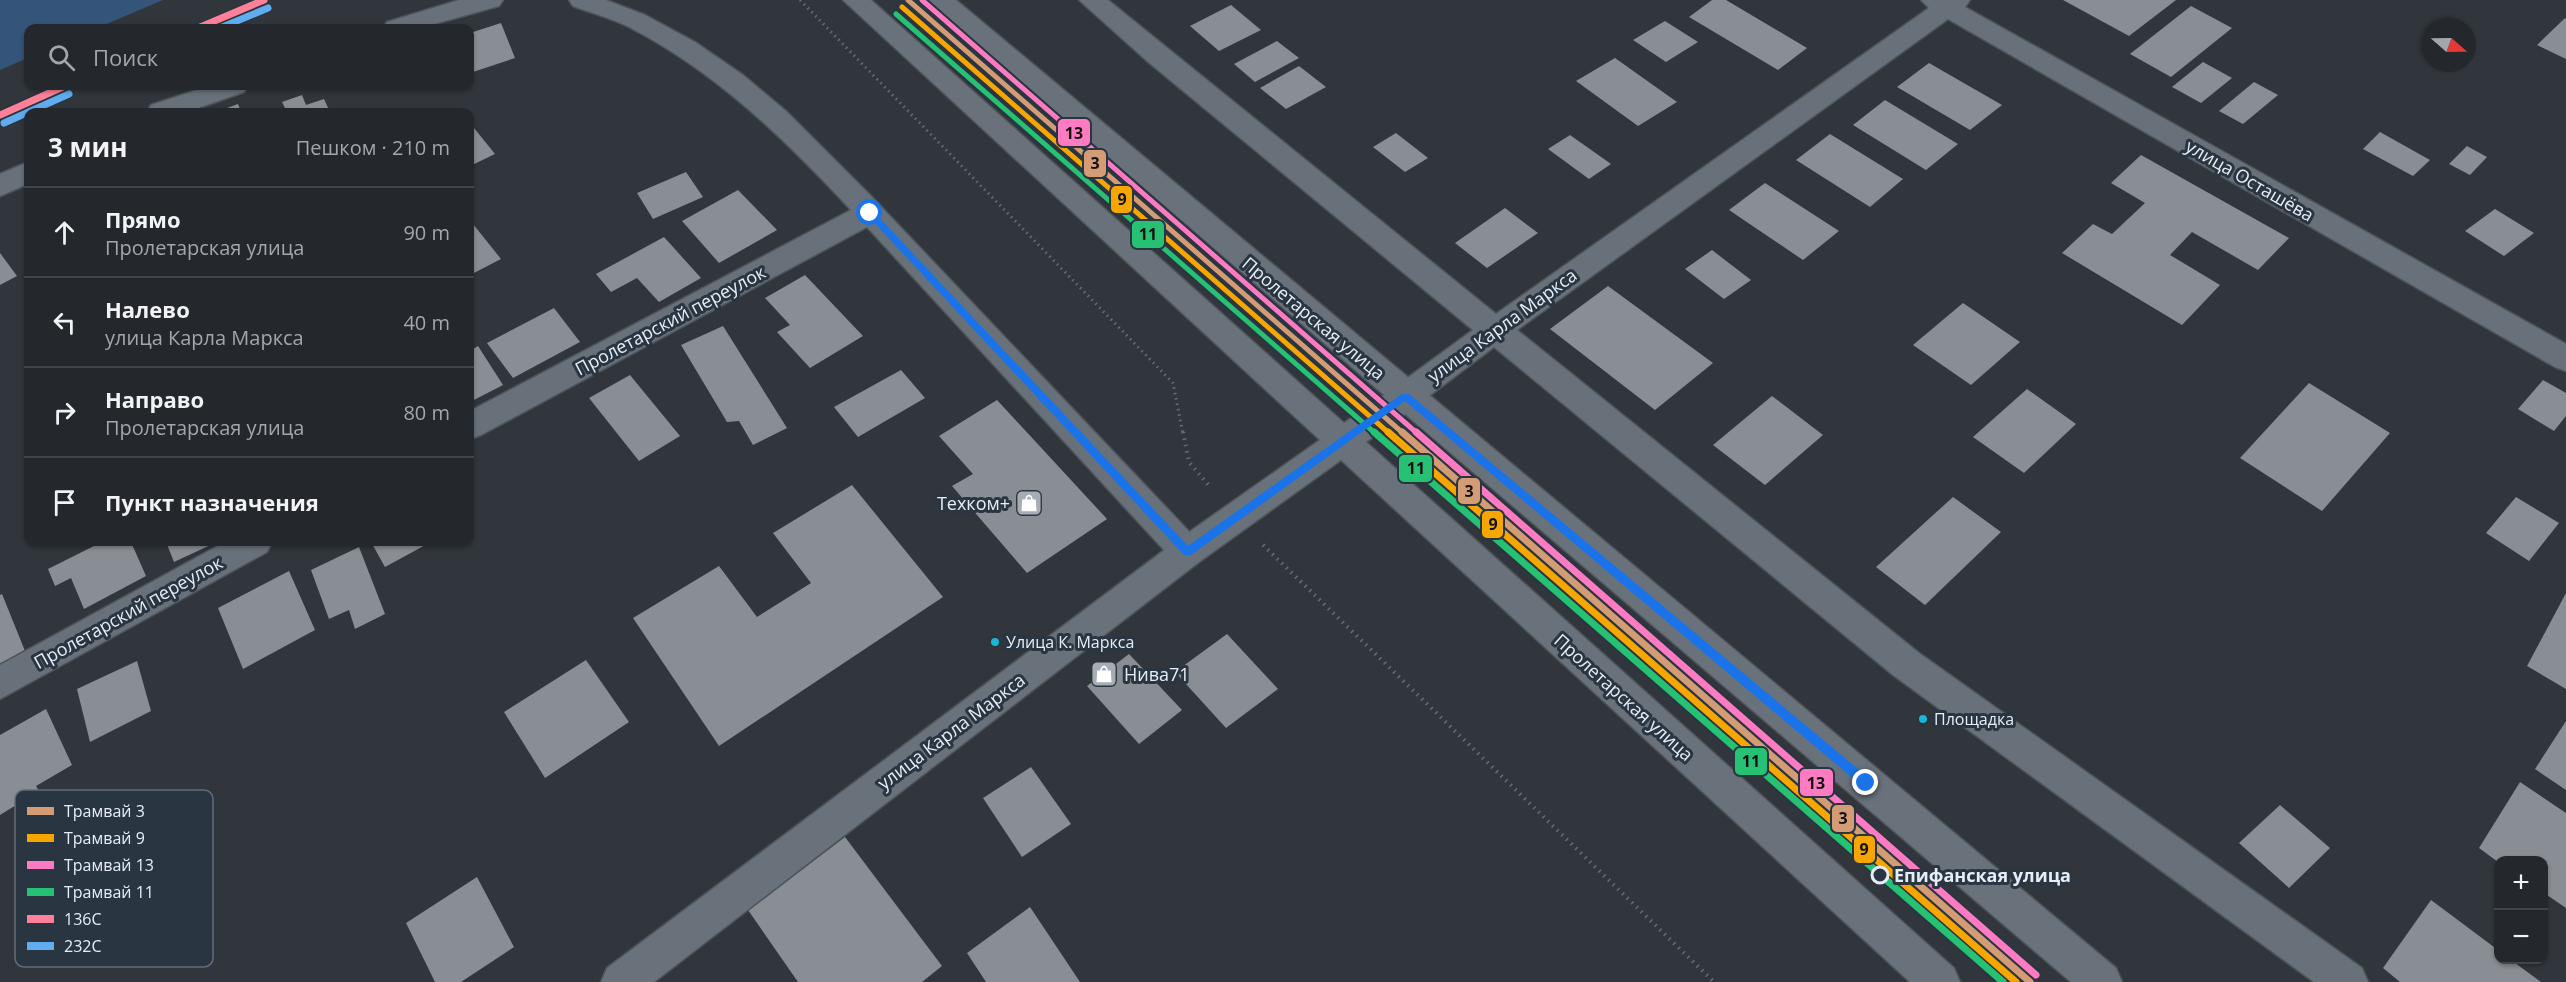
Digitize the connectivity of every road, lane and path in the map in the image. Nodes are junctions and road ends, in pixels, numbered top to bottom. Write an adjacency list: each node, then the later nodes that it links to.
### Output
1 (490, 0): 8 (street)
2 (582, 0): 13 (street)
3 (800, 0): 19 (path)
4 (856, 0): 18 (main road, Пролетарская улица)
5 (940, 0): 16 (main road, Пролетарская улица)
6 (1092, 0): 14 (street)
7 (1946, 2): 14 (street, улица Карла Маркса); 15 (street, улица Осташёва)
8 (407, 24)
9 (223, 90): 10 (street)
10 (172, 108)
11 (24, 174): 12 (street)
12 (0, 186)
13 (870, 213): 17 (street, Пролетарский переулок); 21 (street)
14 (1494, 330): 16 (street, улица Карла Маркса); 27 (street)
15 (2566, 359)
16 (1406, 396): 18 (main road, улица Карла Маркса); 26 (main road, Пролетарская улица)
17 (474, 424)
18 (1342, 442): 19 (main road, улица Карла Маркса); 25 (main road, Пролетарская улица)
19 (1234, 517): 21 (main road, улица Карла Маркса); 24 (path)
20 (248, 546): 22 (street, Пролетарский переулок)
21 (1187, 552): 23 (main road, улица Карла Маркса)
22 (0, 684)
23 (621, 982)
24 (1714, 982)
25 (1940, 982)
26 (2102, 982)
27 (2348, 982)

